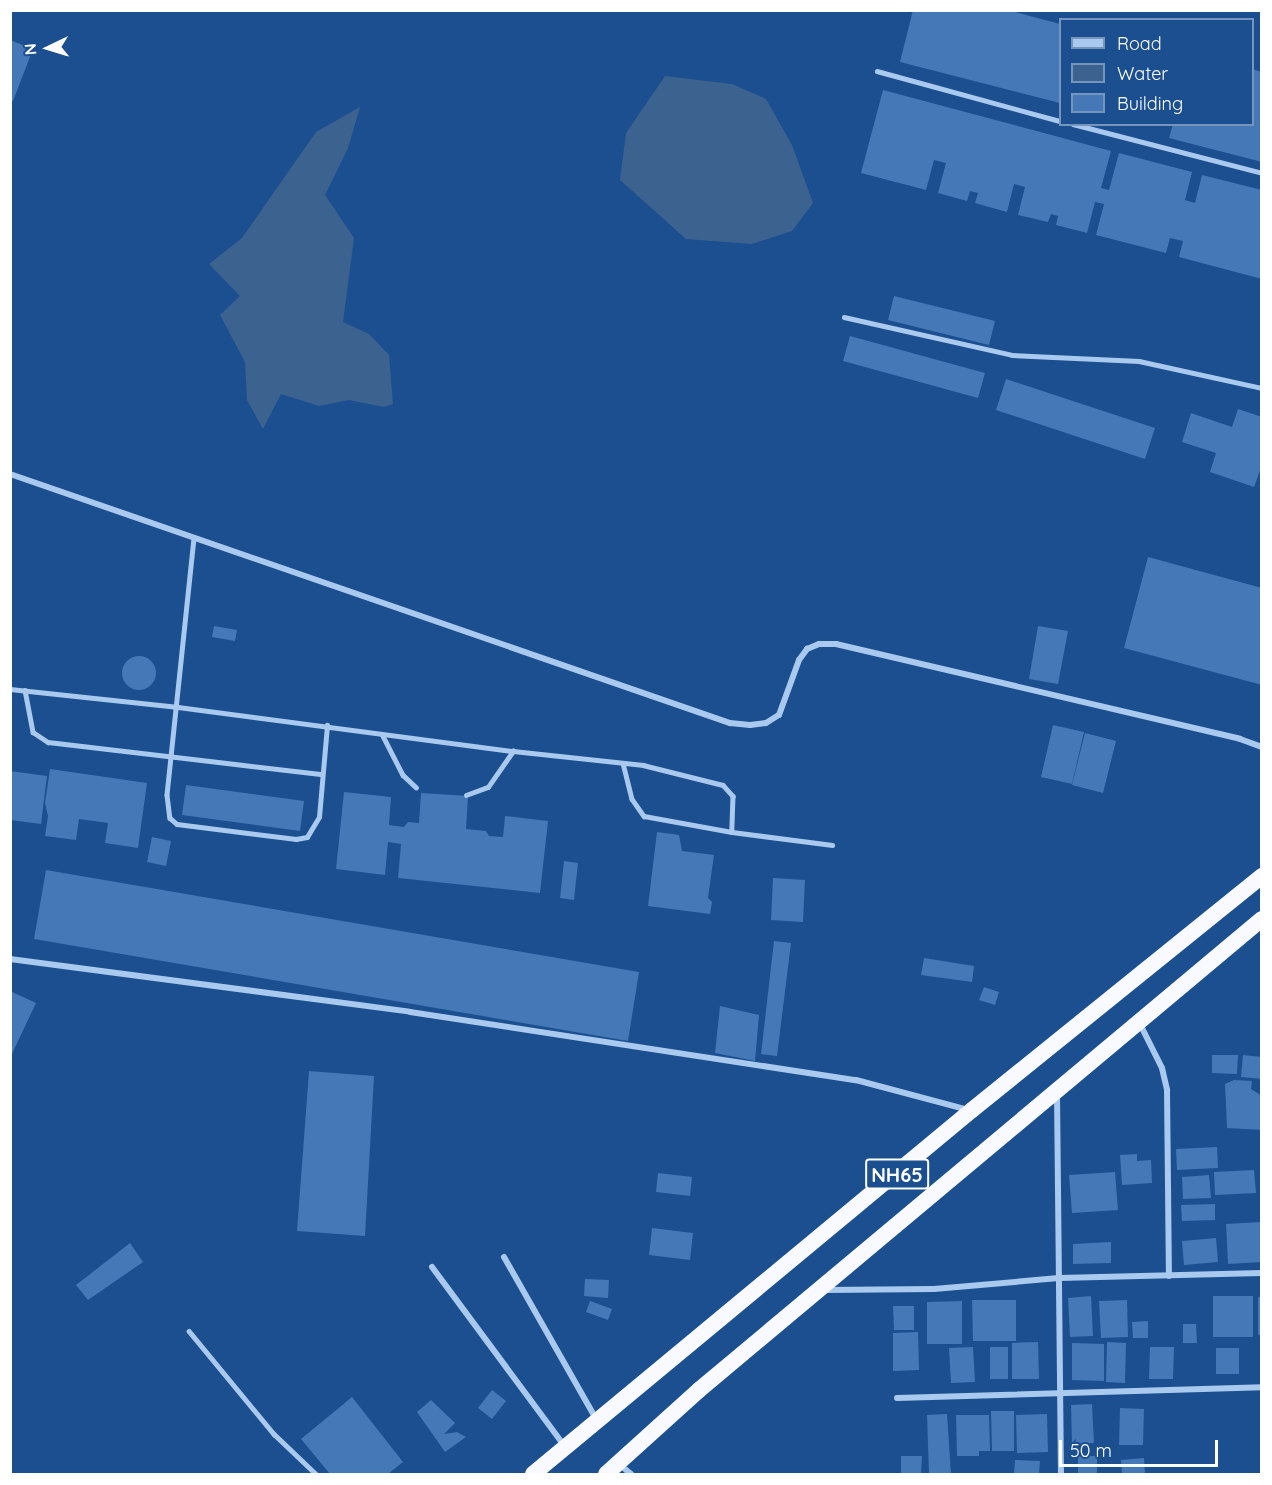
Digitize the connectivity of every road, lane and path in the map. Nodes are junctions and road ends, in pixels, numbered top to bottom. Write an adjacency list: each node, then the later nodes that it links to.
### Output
1 (877, 71): 2 (lane)
2 (1059, 121)
3 (1081, 126): 4 (lane)
4 (1262, 173)
5 (844, 317): 6 (lane)
6 (1262, 388)
7 (10, 474): 8 (street)
8 (194, 538): 11 (lane); 14 (street)
9 (10, 689): 10 (lane)
10 (25, 690): 11 (lane); 16 (lane)
11 (178, 707): 12 (lane); 16 (lane)
12 (327, 724): 13 (lane); 18 (lane)
13 (382, 734): 15 (lane); 19 (lane)
14 (1262, 747)
15 (513, 752): 17 (lane); 20 (lane)
16 (172, 755): 18 (lane); 18 (lane)
17 (623, 763): 21 (lane); 21 (lane)
18 (322, 774)
19 (416, 787)
20 (466, 795)
21 (732, 832): 22 (lane)
22 (832, 845)
23 (1262, 876): 28 (highway, NH65)
24 (1262, 919): 26 (highway, NH65)
25 (10, 959): 28 (street)
26 (1138, 1021): 27 (highway, NH65); 32 (street)
27 (1057, 1090): 33 (street); 34 (highway, NH65)
28 (972, 1110): 39 (highway, NH65)
29 (504, 1257): 39 (street)
30 (432, 1267): 40 (street)
31 (1262, 1273): 32 (street)
32 (1169, 1276): 33 (street)
33 (1059, 1278): 34 (street); 37 (street)
34 (817, 1290): 41 (highway, NH65)
35 (189, 1331): 42 (lane)
36 (1262, 1387): 37 (street)
37 (1061, 1395): 38 (street); 44 (street)
38 (897, 1398)
39 (597, 1422): 40 (highway, NH65)
40 (566, 1448): 43 (highway, NH65)
41 (619, 1471)
42 (316, 1474)
43 (533, 1474)
44 (1061, 1474)

